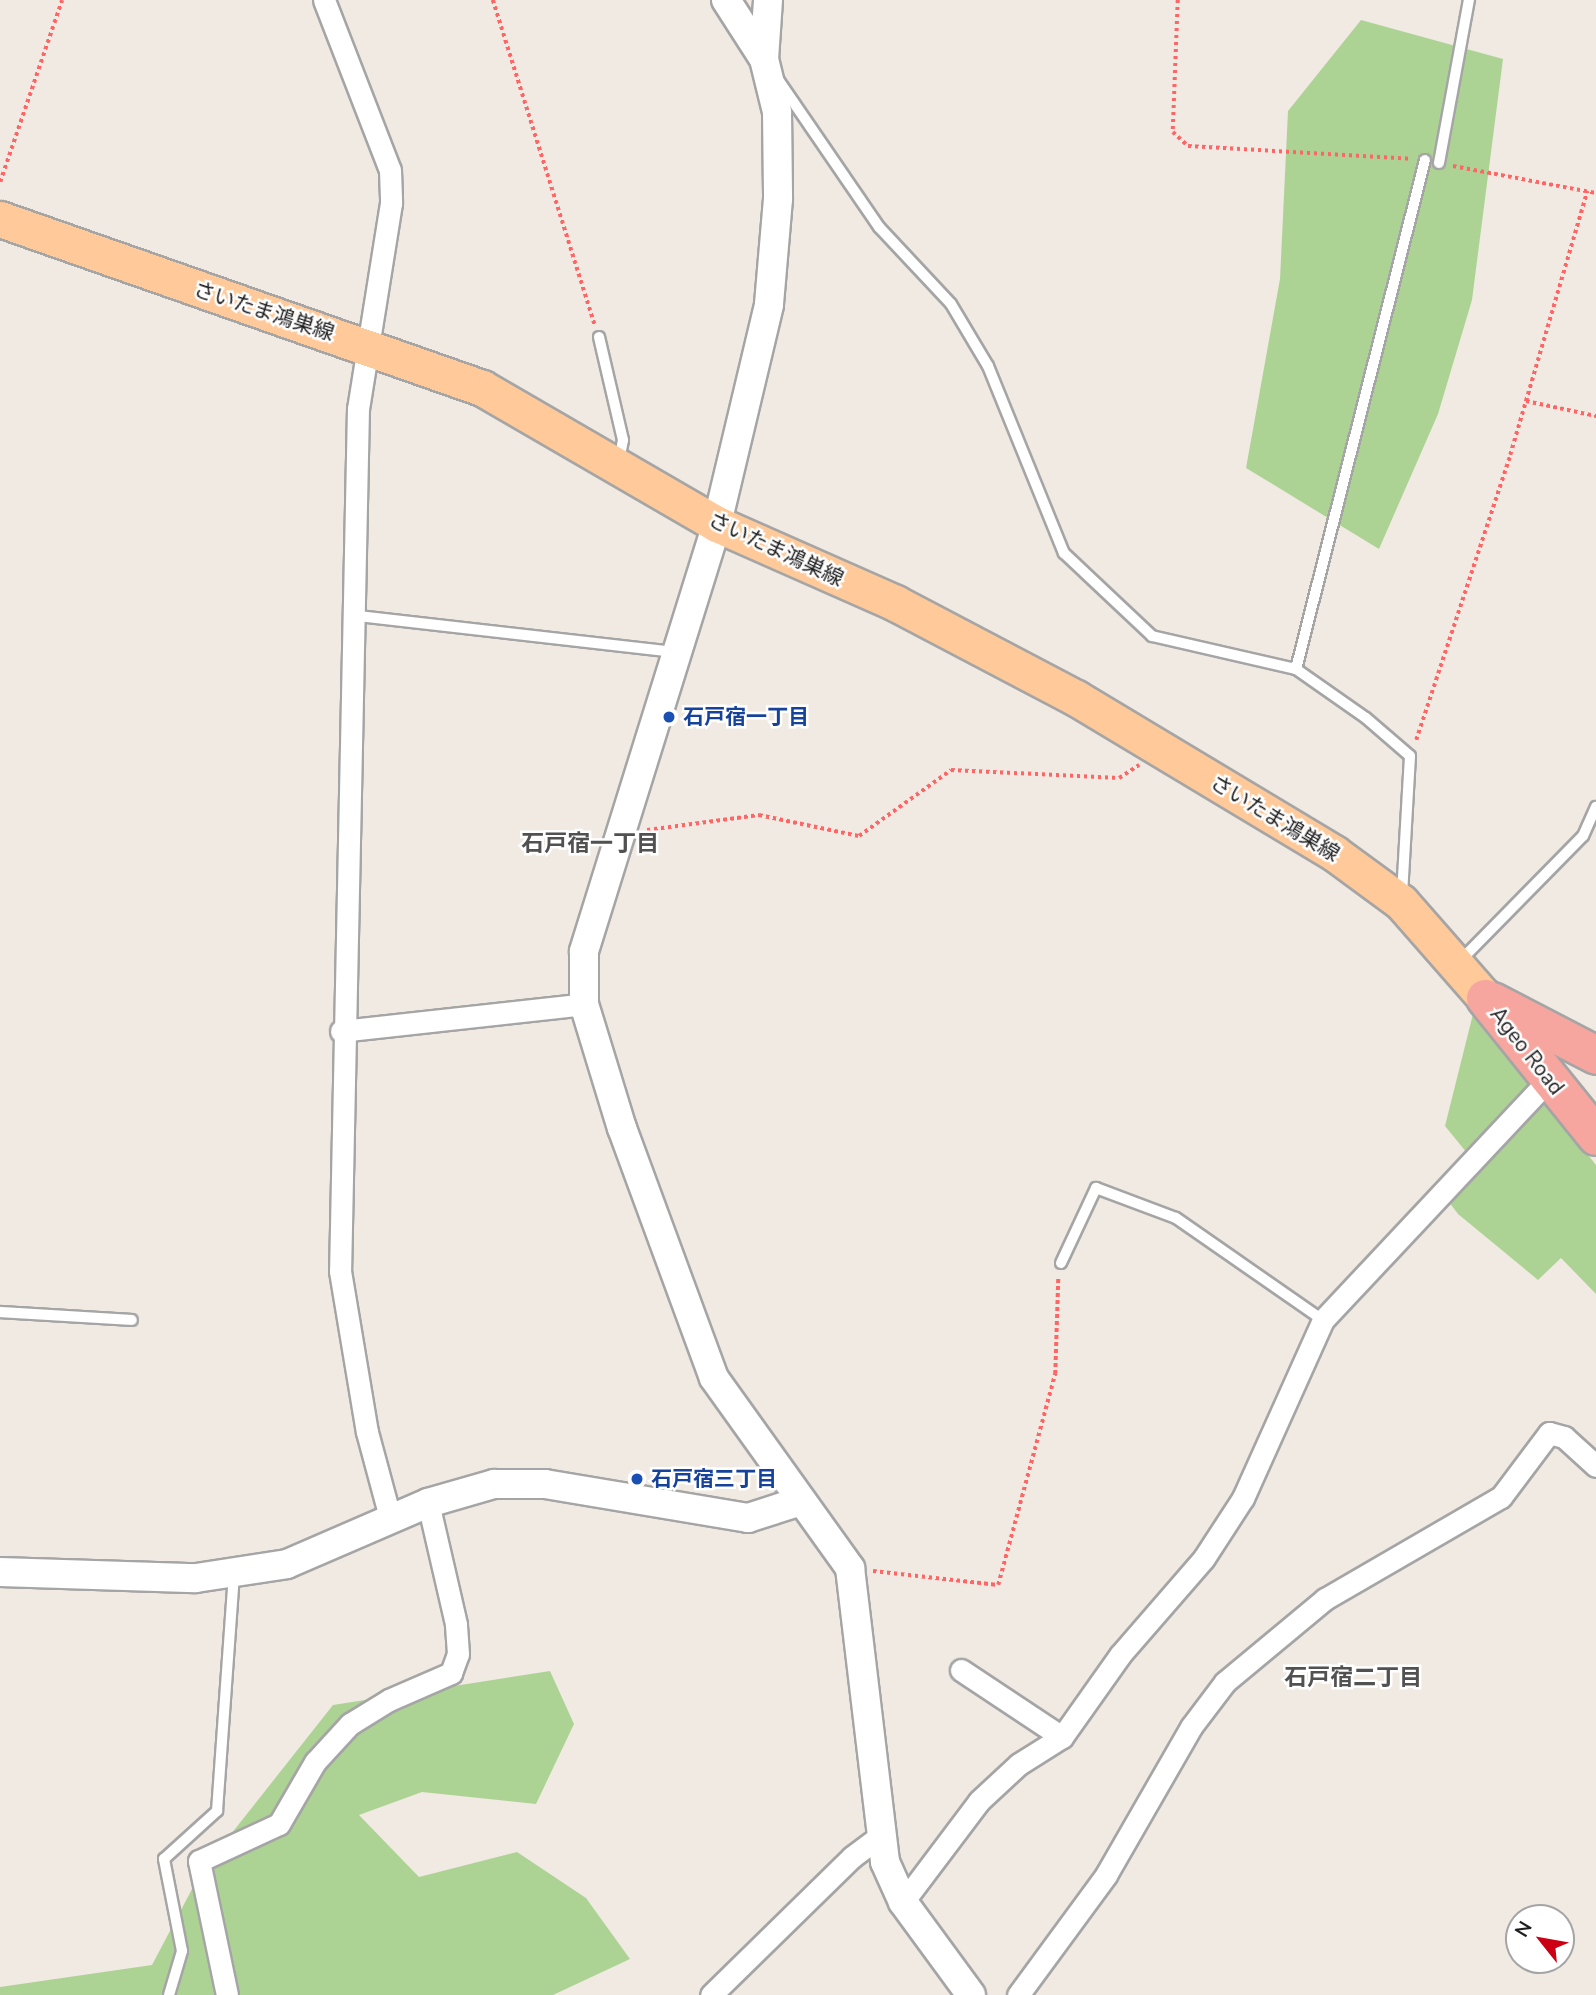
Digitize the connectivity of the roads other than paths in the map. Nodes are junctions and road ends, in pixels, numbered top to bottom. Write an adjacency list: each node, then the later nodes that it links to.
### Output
1 (324, 0): 10 (street)
2 (726, 0): 5 (street)
3 (768, 0): 5 (street)
4 (1469, 0): 7 (lane)
5 (764, 59): 12 (street); 15 (lane)
6 (1425, 160): 15 (lane)
7 (1439, 163)
8 (0, 219): 10 (main road, さいたま鴻巣線)
9 (599, 337): 11 (lane)
10 (369, 346): 11 (main road, さいたま鴻巣線); 13 (street)
11 (618, 467): 12 (main road, さいたま鴻巣線)
12 (717, 524): 14 (street); 17 (main road, さいたま鴻巣線)
13 (350, 615): 14 (lane); 21 (street)
14 (678, 653): 20 (street)
15 (1296, 670): 17 (lane)
16 (1596, 807): 18 (lane)
17 (1401, 902): 18 (main road, さいたま鴻巣線)
18 (1457, 964): 19 (main road, さいたま鴻巣線)
19 (1485, 998): 22 (highway, Ageo Road); 23 (highway, Ageo Road)
20 (584, 1004): 21 (street); 30 (street)
21 (341, 1031): 32 (street)
22 (1596, 1055)
23 (1548, 1080): 24 (highway, Ageo Road); 28 (street)
24 (1596, 1136)
25 (1061, 1263): 28 (lane)
26 (0, 1312): 27 (lane)
27 (132, 1320)
28 (1323, 1320): 36 (street)
29 (1596, 1466): 43 (street)
30 (798, 1502): 31 (street); 37 (street)
31 (428, 1503): 32 (street); 41 (street)
32 (391, 1521): 34 (street)
33 (0, 1572): 34 (street)
34 (234, 1572): 40 (lane)
35 (961, 1670): 36 (street)
36 (1062, 1737): 38 (street)
37 (879, 1837): 38 (street); 42 (street)
38 (903, 1902): 39 (street)
39 (961, 1990)
40 (169, 1995)
41 (227, 1995)
42 (711, 1995)
43 (1018, 1995)

